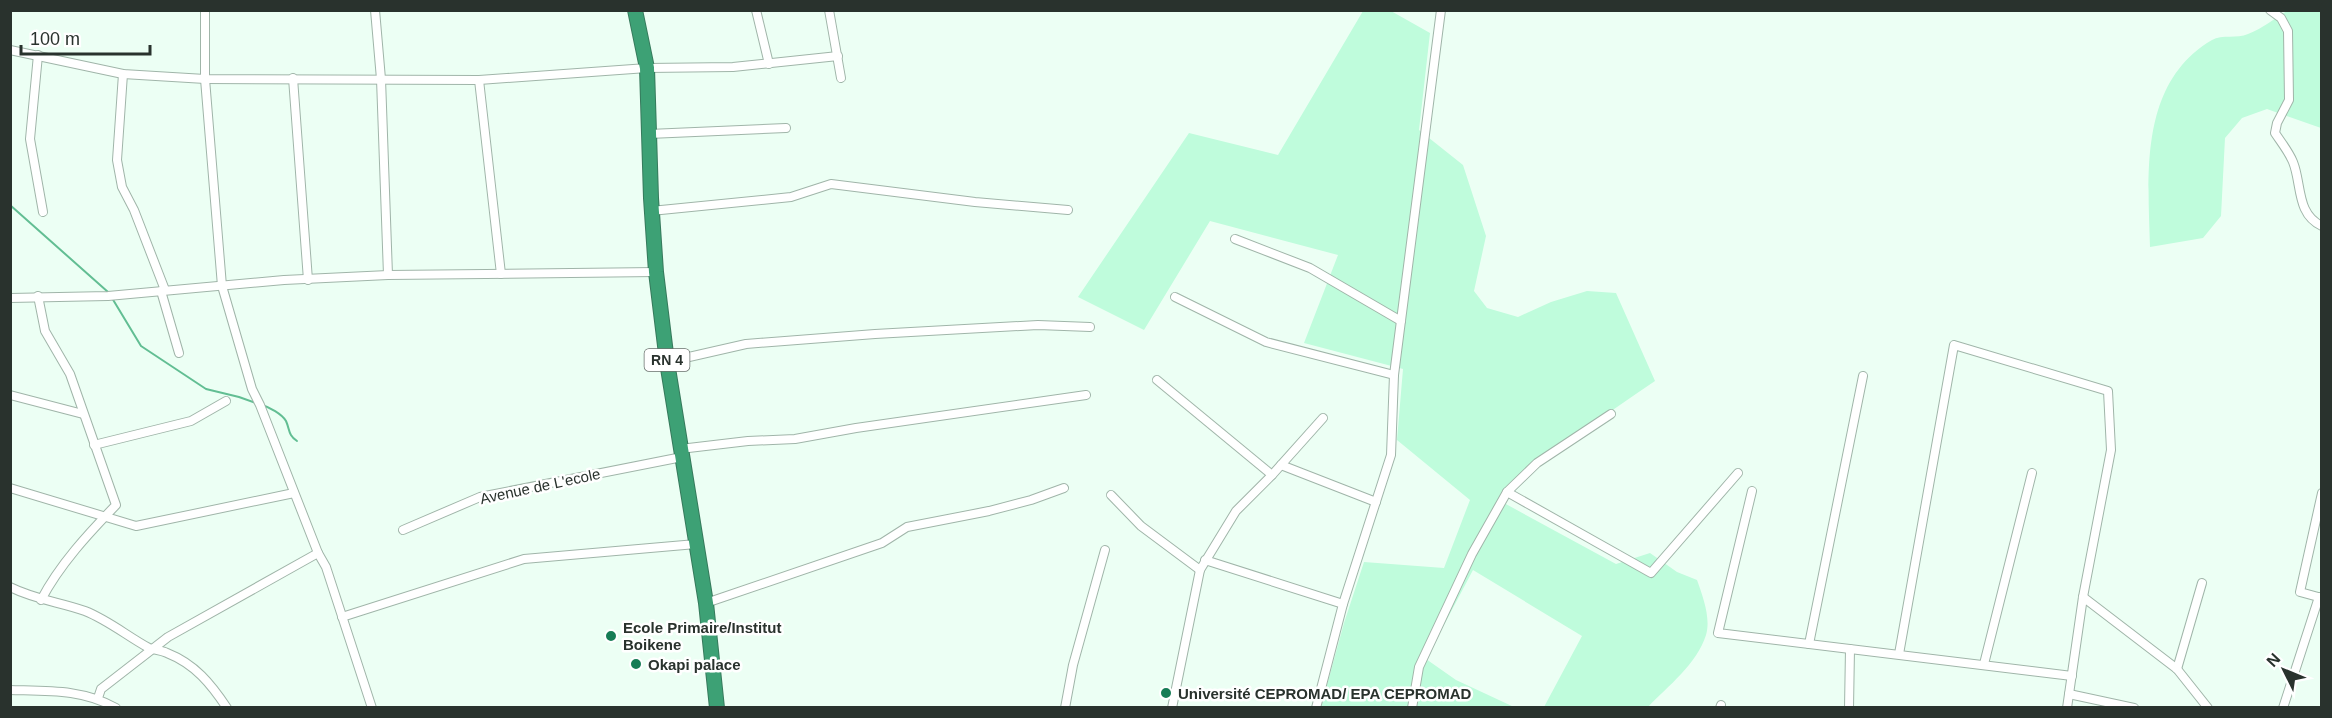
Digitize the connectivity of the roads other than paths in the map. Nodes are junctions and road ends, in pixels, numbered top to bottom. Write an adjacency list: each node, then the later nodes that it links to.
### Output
1 (205, 10): 17 (street)
2 (375, 10): 16 (street)
3 (635, 10): 12 (highway, RN 4)
4 (756, 10): 11 (street)
5 (829, 10): 10 (street)
6 (1441, 10): 35 (street)
7 (2270, 10): 24 (street)
8 (10, 50): 9 (street)
9 (38, 55): 13 (street); 23 (street)
10 (838, 56): 11 (street); 15 (street)
11 (769, 64): 12 (street)
12 (647, 68): 18 (street); 20 (highway, RN 4)
13 (123, 74): 17 (street); 31 (street)
14 (293, 78): 16 (street); 17 (street); 29 (street)
15 (841, 78)
16 (381, 79): 18 (street); 28 (street)
17 (205, 80): 30 (street)
18 (479, 80): 27 (street)
19 (786, 128): 20 (street)
20 (649, 134): 22 (highway, RN 4)
21 (1068, 210): 22 (street)
22 (651, 211): 26 (highway, RN 4)
23 (43, 212)
24 (2322, 226)
25 (1235, 239): 35 (street)
26 (656, 272): 27 (street); 38 (highway, RN 4)
27 (501, 274): 28 (street)
28 (388, 275): 29 (street)
29 (308, 280): 30 (street)
30 (222, 286): 31 (street); 58 (street)
31 (163, 290): 32 (street); 37 (street)
32 (38, 296): 34 (street); 45 (street)
33 (1175, 297): 39 (street)
34 (10, 298)
35 (1401, 321): 39 (street)
36 (1090, 327): 38 (street)
37 (179, 353)
38 (667, 362): 49 (highway, RN 4)
39 (1394, 375): 61 (street)
40 (1863, 376): 77 (street)
41 (1157, 380): 53 (street)
42 (10, 395): 45 (street)
43 (1086, 395): 49 (street, Avenue de L'ecole)
44 (226, 401): 48 (street)
45 (83, 414): 48 (street)
46 (1611, 414): 57 (street)
47 (1323, 418): 50 (street)
48 (94, 445): 62 (street)
49 (681, 453): 63 (street, Avenue de L'ecole); 64 (highway, RN 4)
50 (1281, 465): 53 (street); 61 (street)
51 (1738, 472): 57 (street)
52 (2032, 473): 81 (street)
53 (1272, 475): 67 (street)
54 (10, 488): 62 (street)
55 (1064, 488): 74 (street)
56 (1752, 491): 77 (street)
57 (1507, 492): 94 (street)
58 (294, 493): 62 (street); 66 (street)
59 (2322, 493): 72 (street)
60 (1111, 495): 68 (street)
61 (1376, 502): 75 (street)
62 (104, 518): 73 (street)
63 (403, 530)
64 (696, 544): 74 (highway, RN 4); 76 (street)
65 (1105, 550): 91 (street)
66 (318, 553): 76 (street); 78 (street)
67 (1205, 560): 68 (street); 75 (street)
68 (1200, 570): 92 (street)
69 (2202, 583): 82 (street)
70 (10, 587): 73 (street)
71 (2083, 597): 80 (street); 82 (street); 83 (street)
72 (2320, 598): 99 (street)
73 (41, 600): 78 (street)
74 (706, 603): 90 (highway, RN 4)
75 (1343, 604): 93 (street)
76 (342, 617): 89 (street)
77 (1809, 644): 79 (street)
78 (151, 649): 86 (street); 88 (street)
79 (1850, 649): 80 (street); 95 (street)
80 (1899, 654): 81 (street)
81 (1984, 664): 83 (street)
82 (2177, 669): 98 (street)
83 (2072, 676): 85 (street)
84 (10, 690): 86 (street)
85 (2069, 694): 96 (street); 97 (street)
86 (98, 698): 87 (street)
87 (116, 708)
88 (227, 708)
89 (372, 708)
90 (717, 708)
91 (1065, 708)
92 (1172, 708)
93 (1316, 708)
94 (1412, 708)
95 (1850, 708)
96 (2067, 708)
97 (2134, 708)
98 (2208, 708)
99 (2283, 708)

